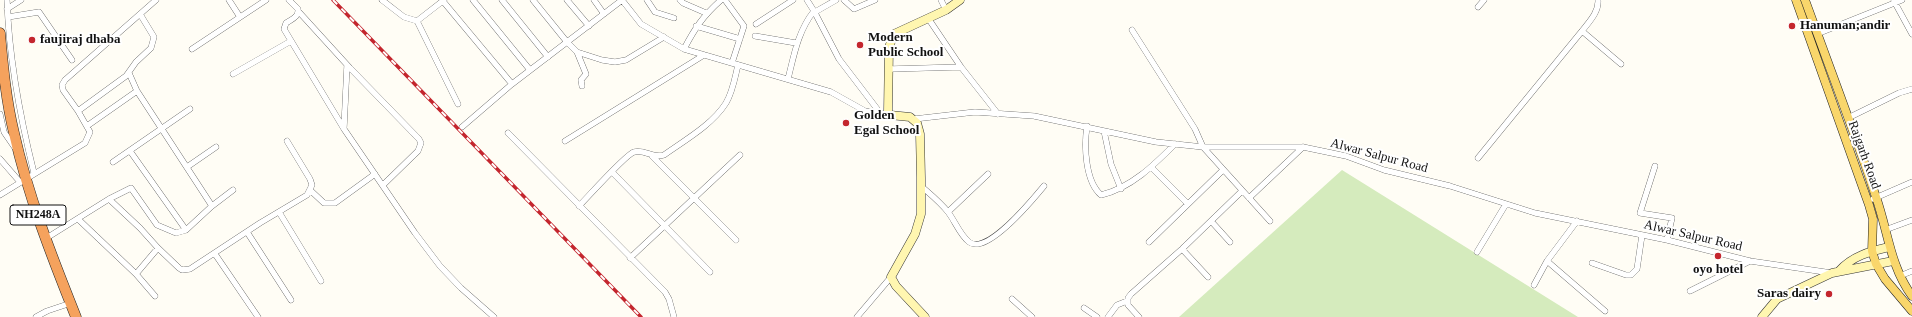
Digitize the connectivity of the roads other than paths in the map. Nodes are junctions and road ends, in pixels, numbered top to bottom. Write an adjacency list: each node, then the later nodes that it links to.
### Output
1 (7, 0): 33 (street)
2 (21, 0): 33 (street)
3 (156, 0): 38 (street)
4 (229, 0): 41 (street)
5 (266, 0): 41 (street)
6 (289, 0): 35 (street)
7 (382, 0): 44 (street)
8 (443, 0): 44 (street); 74 (street)
9 (473, 0): 70 (street)
10 (502, 0): 63 (street)
11 (533, 0): 57 (street)
12 (567, 0): 46 (street)
13 (594, 0): 39 (street)
14 (622, 0): 39 (street); 54 (street)
15 (647, 0): 42 (street)
16 (680, 0): 37 (street)
17 (721, 0): 37 (street)
18 (725, 0): 55 (street)
19 (793, 0): 45 (street)
20 (807, 0): 36 (street)
21 (836, 0): 36 (street)
22 (844, 0): 23 (street)
23 (876, 0)
24 (941, 0): 34 (street)
25 (960, 0): 34 (street)
26 (1484, 0): 32 (street)
27 (1598, 0): 49 (street)
28 (1796, 0): 128 (main road, Rajgarh Road)
29 (1805, 0): 51 (main road, Rajgarh Road)
30 (1902, 0): 31 (street)
31 (1895, 1): 51 (street); 52 (street)
32 (1478, 7)
33 (7, 10): 40 (street)
34 (946, 10): 43 (street)
35 (299, 12): 56 (street); 67 (street)
36 (814, 12): 58 (street); 82 (street)
37 (706, 13): 47 (street)
38 (140, 14): 71 (street); 80 (street)
39 (604, 14): 46 (street)
40 (8, 17): 64 (street); 111 (street)
41 (240, 17): 59 (street)
42 (674, 18)
43 (928, 18): 68 (street); 69 (street)
44 (417, 21): 78 (street)
45 (756, 24)
46 (589, 26): 57 (street)
47 (696, 26): 55 (street); 60 (street)
48 (1132, 30): 99 (street)
49 (1582, 31): 66 (street); 103 (street)
50 (0, 33): 81 (highway, NH248A)
51 (1817, 34): 85 (main road, Rajgarh Road)
52 (1912, 34)
53 (755, 36): 58 (street)
54 (664, 37): 60 (street); 61 (street)
55 (740, 39): 65 (street)
56 (291, 41): 72 (street); 91 (street)
57 (567, 42): 61 (street); 63 (street)
58 (796, 43): 73 (street)
59 (192, 48)
60 (684, 49): 62 (street)
61 (577, 52): 75 (street)
62 (704, 55): 65 (street); 95 (street)
63 (548, 57): 70 (street)
64 (72, 60)
65 (735, 64): 73 (street); 102 (street)
66 (1621, 64)
67 (347, 65): 91 (street); 116 (street)
68 (961, 67): 69 (street); 83 (street)
69 (890, 69): 84 (street)
70 (530, 70): 74 (street)
71 (129, 73): 77 (street); 80 (street)
72 (233, 74)
73 (788, 79): 82 (street)
74 (512, 84): 89 (street)
75 (582, 86)
76 (1912, 89): 85 (street)
77 (137, 91): 87 (street); 90 (street)
78 (458, 104)
79 (190, 109): 90 (street)
80 (78, 111): 87 (street)
81 (4, 112): 114 (highway, NH248A)
82 (881, 114): 84 (street)
83 (998, 114): 86 (street, Alwar Salpur Road); 88 (street, Alwar Salpur Road)
84 (890, 115): 86 (street)
85 (1848, 118): 126 (main road, Rajgarh Road)
86 (914, 119): 117 (street)
87 (88, 126): 111 (street)
88 (1087, 126): 92 (street, Alwar Salpur Road); 119 (street)
89 (462, 127)
90 (161, 129): 100 (street); 106 (street)
91 (344, 129): 112 (street)
92 (1104, 131): 96 (street, Alwar Salpur Road); 119 (street)
93 (508, 133): 132 (street)
94 (287, 141): 121 (street)
95 (565, 141)
96 (1175, 144): 99 (street, Alwar Salpur Road); 108 (street)
97 (216, 147): 106 (street)
98 (1303, 147): 99 (street, Alwar Salpur Road); 125 (street); 130 (street, Alwar Salpur Road)
99 (1203, 148): 109 (street)
100 (130, 150): 105 (street); 141 (street)
101 (740, 155): 124 (street)
102 (652, 156): 110 (street); 124 (street)
103 (1478, 158)
104 (0, 159): 114 (street)
105 (113, 162)
106 (187, 166): 131 (street)
107 (1655, 166): 147 (street)
108 (1151, 167): 119 (street); 129 (street)
109 (1223, 170): 122 (street); 129 (street)
110 (612, 172): 132 (street); 140 (street)
111 (34, 174): 114 (street)
112 (375, 174): 116 (street); 121 (street)
113 (988, 174): 134 (street)
114 (23, 180): 123 (street); 145 (highway, NH248A)
115 (1912, 182): 126 (street)
116 (383, 186): 184 (street)
117 (921, 186): 134 (street); 167 (street)
118 (1044, 186): 134 (street)
119 (1121, 189)
120 (233, 190): 131 (street)
121 (310, 190): 133 (street)
122 (1242, 191): 125 (street); 137 (street)
123 (0, 195)
124 (693, 198): 140 (street); 146 (street)
125 (1249, 198): 138 (street)
126 (1877, 198): 128 (street); 142 (main road, Rajgarh Road)
127 (109, 199): 135 (street); 141 (street); 151 (street)
128 (1867, 200): 153 (main road, Rajgarh Road)
129 (1188, 204): 148 (street)
130 (1506, 204): 139 (street, Alwar Salpur Road); 154 (street)
131 (212, 206): 141 (street)
132 (579, 206): 156 (street)
133 (279, 212): 143 (street); 169 (street)
134 (948, 212)
135 (78, 219): 145 (street); 165 (street)
136 (1912, 220): 142 (street)
137 (1211, 221): 149 (street); 152 (street)
138 (1270, 221)
139 (1576, 221): 144 (street, Alwar Salpur Road); 157 (street)
140 (664, 225): 156 (street); 163 (street)
141 (186, 230)
142 (1885, 230): 150 (main road, Rajgarh Road)
143 (247, 232): 155 (street); 175 (street)
144 (1642, 235): 147 (street, Alwar Salpur Road); 160 (street)
145 (45, 238): 177 (highway, NH248A)
146 (736, 240)
147 (1667, 240): 158 (street, Alwar Salpur Road)
148 (1149, 242)
149 (1230, 242)
150 (1889, 247): 153 (street); 159 (main road, Rajgarh Road)
151 (158, 248): 155 (street); 165 (street)
152 (1182, 249): 168 (street); 176 (street)
153 (1872, 251): 161 (main road, Rajgarh Road); 164 (street)
154 (1477, 252)
155 (215, 254): 183 (street)
156 (630, 258): 185 (street)
157 (1547, 261): 170 (street); 179 (street)
158 (1750, 261): 164 (street, Alwar Salpur Road); 171 (street)
159 (1893, 261): 161 (street); 166 (main road, Rajgarh Road)
160 (1592, 263)
161 (1876, 264): 164 (street); 180 (main road, Rajgarh Road)
162 (1912, 271): 166 (street)
163 (710, 272)
164 (1836, 272): 192 (street)
165 (136, 274): 172 (street)
166 (1900, 276): 173 (main road, Rajgarh Road)
167 (891, 277): 186 (street); 187 (street)
168 (1208, 277)
169 (321, 281)
170 (1534, 285)
171 (1690, 291)
172 (155, 296)
173 (1912, 296)
174 (1012, 298): 188 (street)
175 (291, 300)
176 (1127, 301): 190 (street); 191 (street)
177 (71, 303): 181 (street); 182 (highway, NH248A)
178 (1084, 308): 189 (street)
179 (1605, 311)
180 (1912, 311)
181 (36, 317)
182 (76, 317)
183 (258, 317)
184 (494, 317)
185 (674, 317)
186 (857, 317)
187 (925, 317)
188 (1032, 317)
189 (1097, 317)
190 (1108, 317)
191 (1139, 317)
192 (1762, 317)

